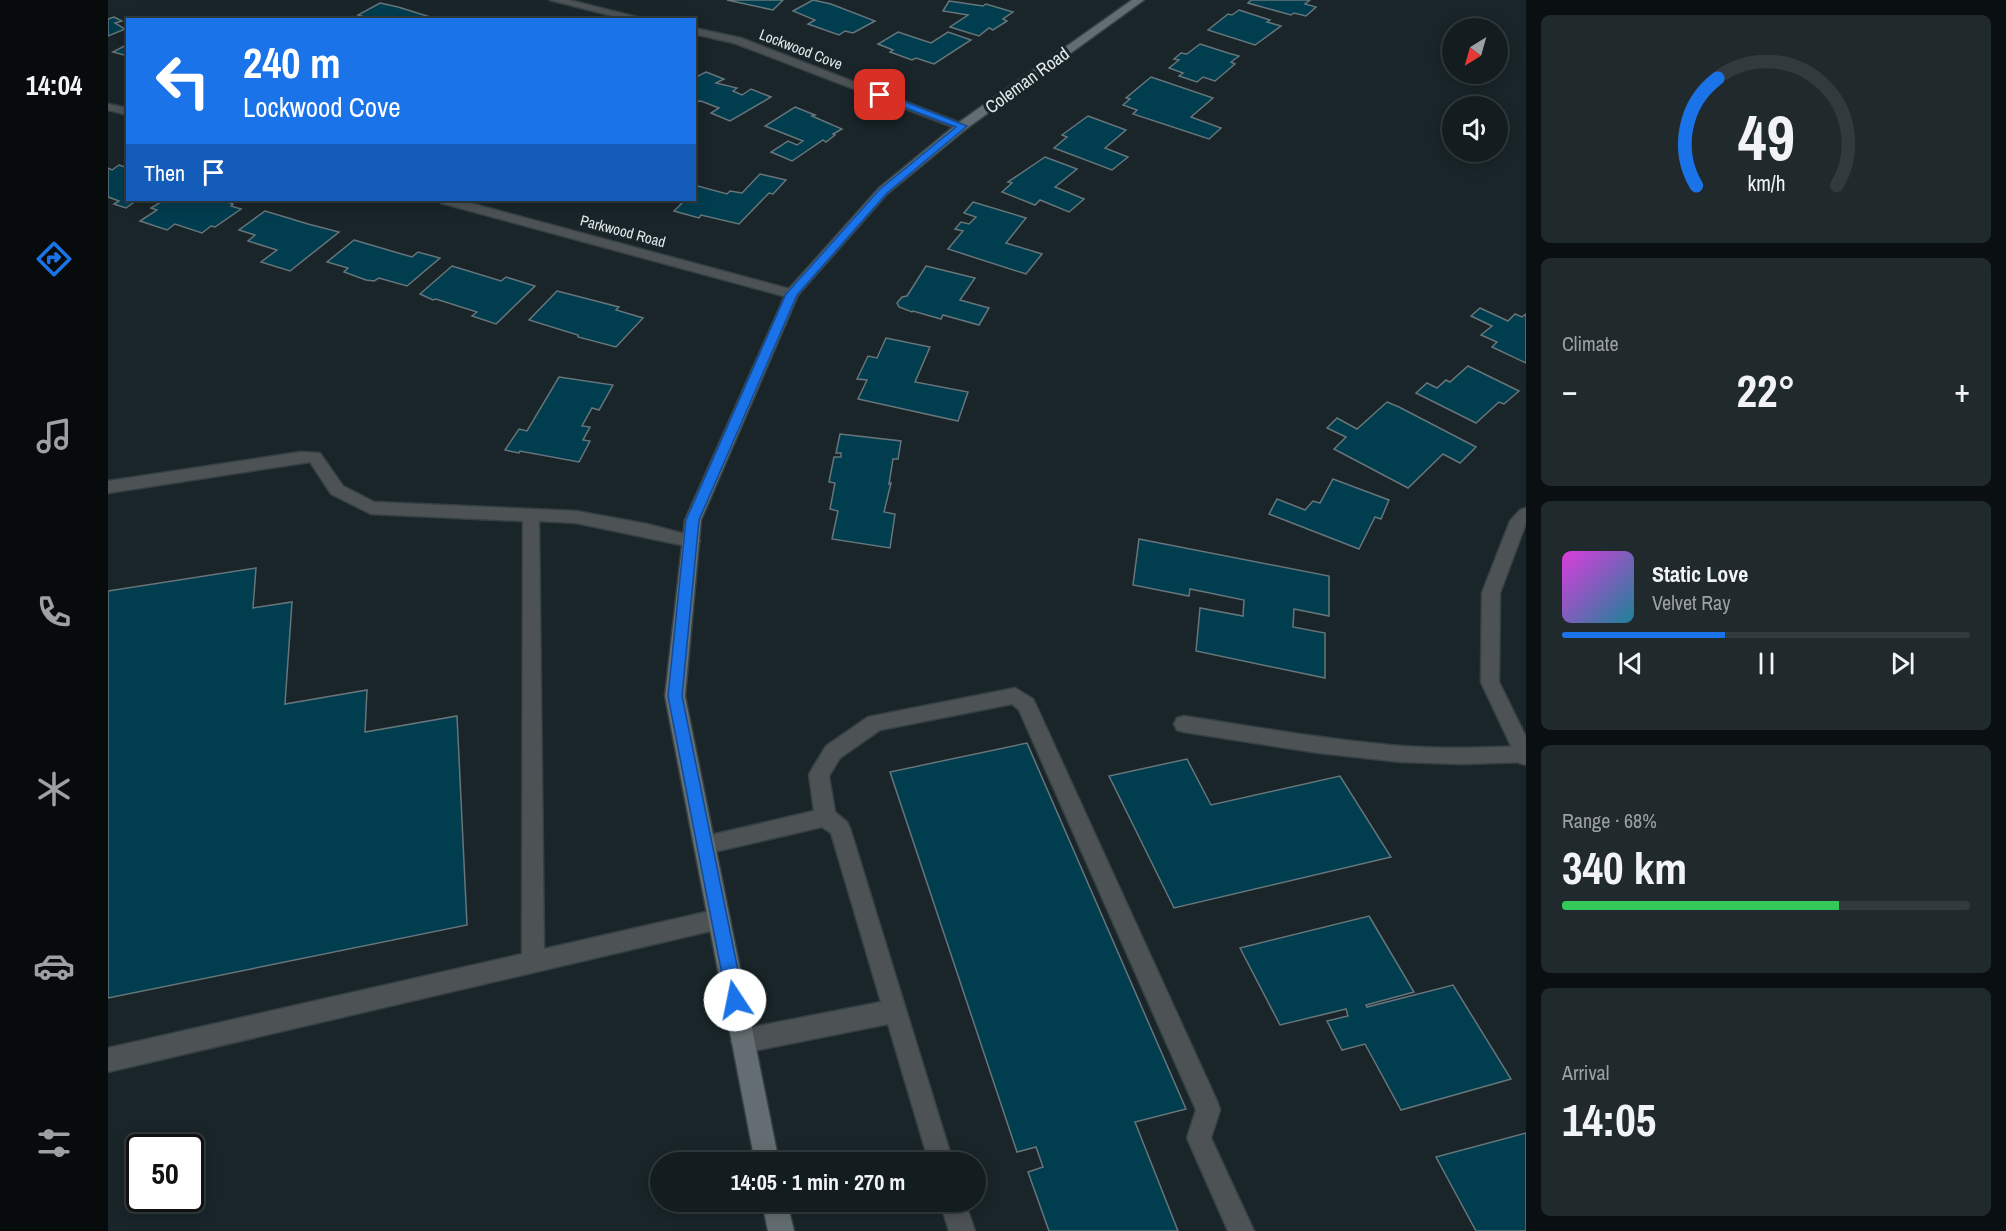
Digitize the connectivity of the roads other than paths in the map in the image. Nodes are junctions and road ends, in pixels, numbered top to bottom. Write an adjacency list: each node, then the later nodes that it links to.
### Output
1 (555, 0): 3 (street)
2 (1139, 0): 7 (main road, Coleman Road)
3 (635, 18)
4 (696, 31): 7 (street, Lockwood Cove)
5 (108, 107): 6 (street)
6 (126, 112)
7 (962, 126): 9 (main road, Coleman Road)
8 (450, 201): 9 (street, Parkwood Road)
9 (792, 294): 13 (main road, Coleman Road)
10 (108, 487): 12 (street)
11 (1526, 514): 15 (street)
12 (531, 515): 13 (street); 19 (street)
13 (691, 541): 17 (main road, Coleman Road)
14 (1184, 724): 15 (street)
15 (1525, 755)
16 (825, 817): 17 (street); 20 (street); 29 (street)
17 (705, 845): 18 (main road, Coleman Road)
18 (719, 919): 19 (street); 21 (main road, Coleman Road)
19 (533, 962): 22 (street)
20 (895, 1011): 21 (street); 24 (street)
21 (743, 1041): 23 (main road, Coleman Road)
22 (108, 1060)
23 (765, 1152)
24 (938, 1152)
25 (777, 1212): 27 (main road)
26 (956, 1212): 28 (street)
27 (780, 1231)
28 (962, 1231)
29 (1241, 1231)

